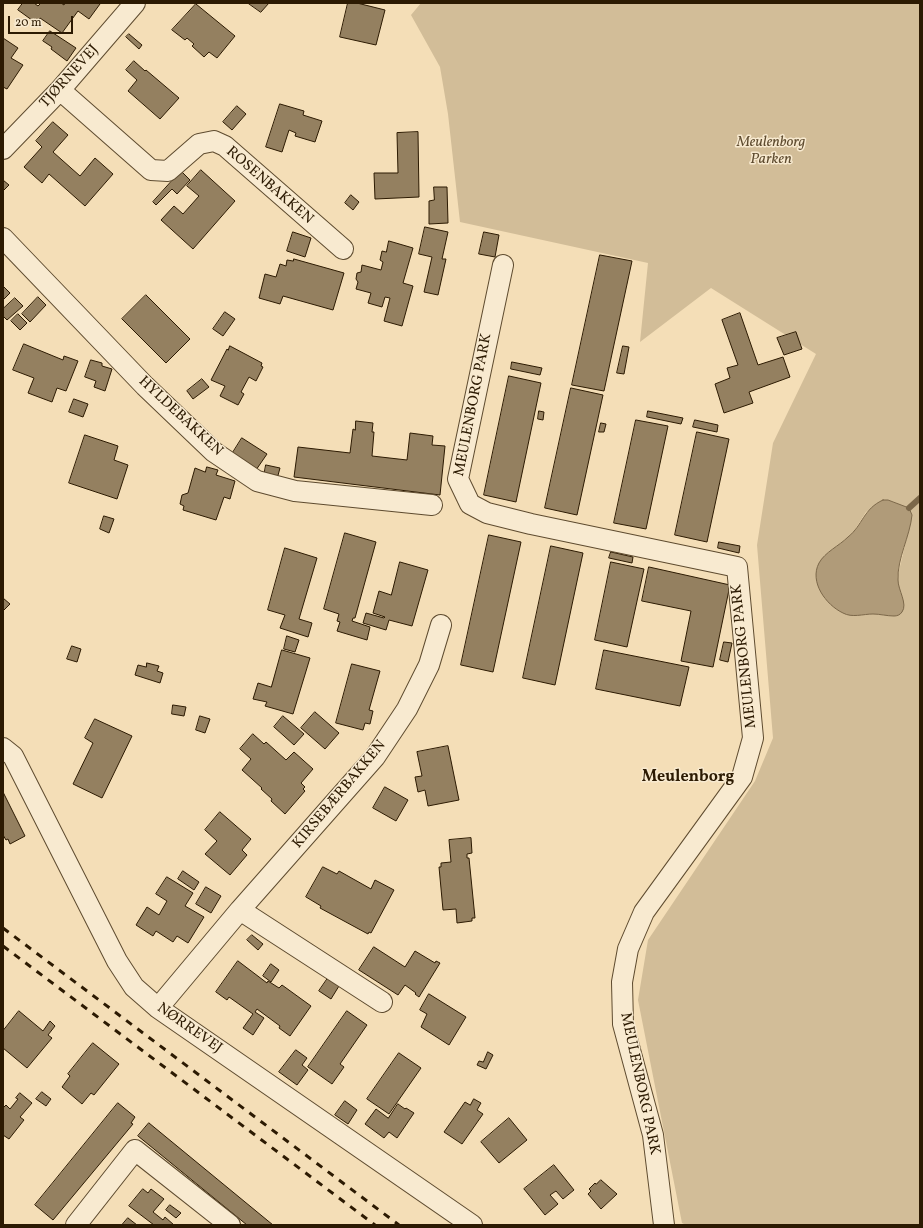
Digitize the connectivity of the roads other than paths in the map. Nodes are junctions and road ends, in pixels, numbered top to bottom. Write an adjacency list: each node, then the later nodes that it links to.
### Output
1 (135, 3): 2 (street, TJØRNEVEJ)
2 (60, 90): 3 (street, TJØRNEVEJ); 5 (street, ROSENBAKKEN)
3 (3, 148)
4 (3, 238): 7 (street, HYLDEBAKKEN)
5 (343, 249)
6 (503, 265): 16 (street, MEULENBORG PARK)
7 (432, 505)
8 (441, 625): 10 (street, KIRSEBÆRBAKKEN)
9 (3, 748): 12 (street, NØRREVEJ)
10 (240, 910): 11 (street); 12 (street, KIRSEBÆRBAKKEN)
11 (382, 1002)
12 (158, 1008): 15 (street, NØRREVEJ)
13 (76, 1225): 14 (street)
14 (230, 1225)
15 (472, 1225)
16 (664, 1225)

